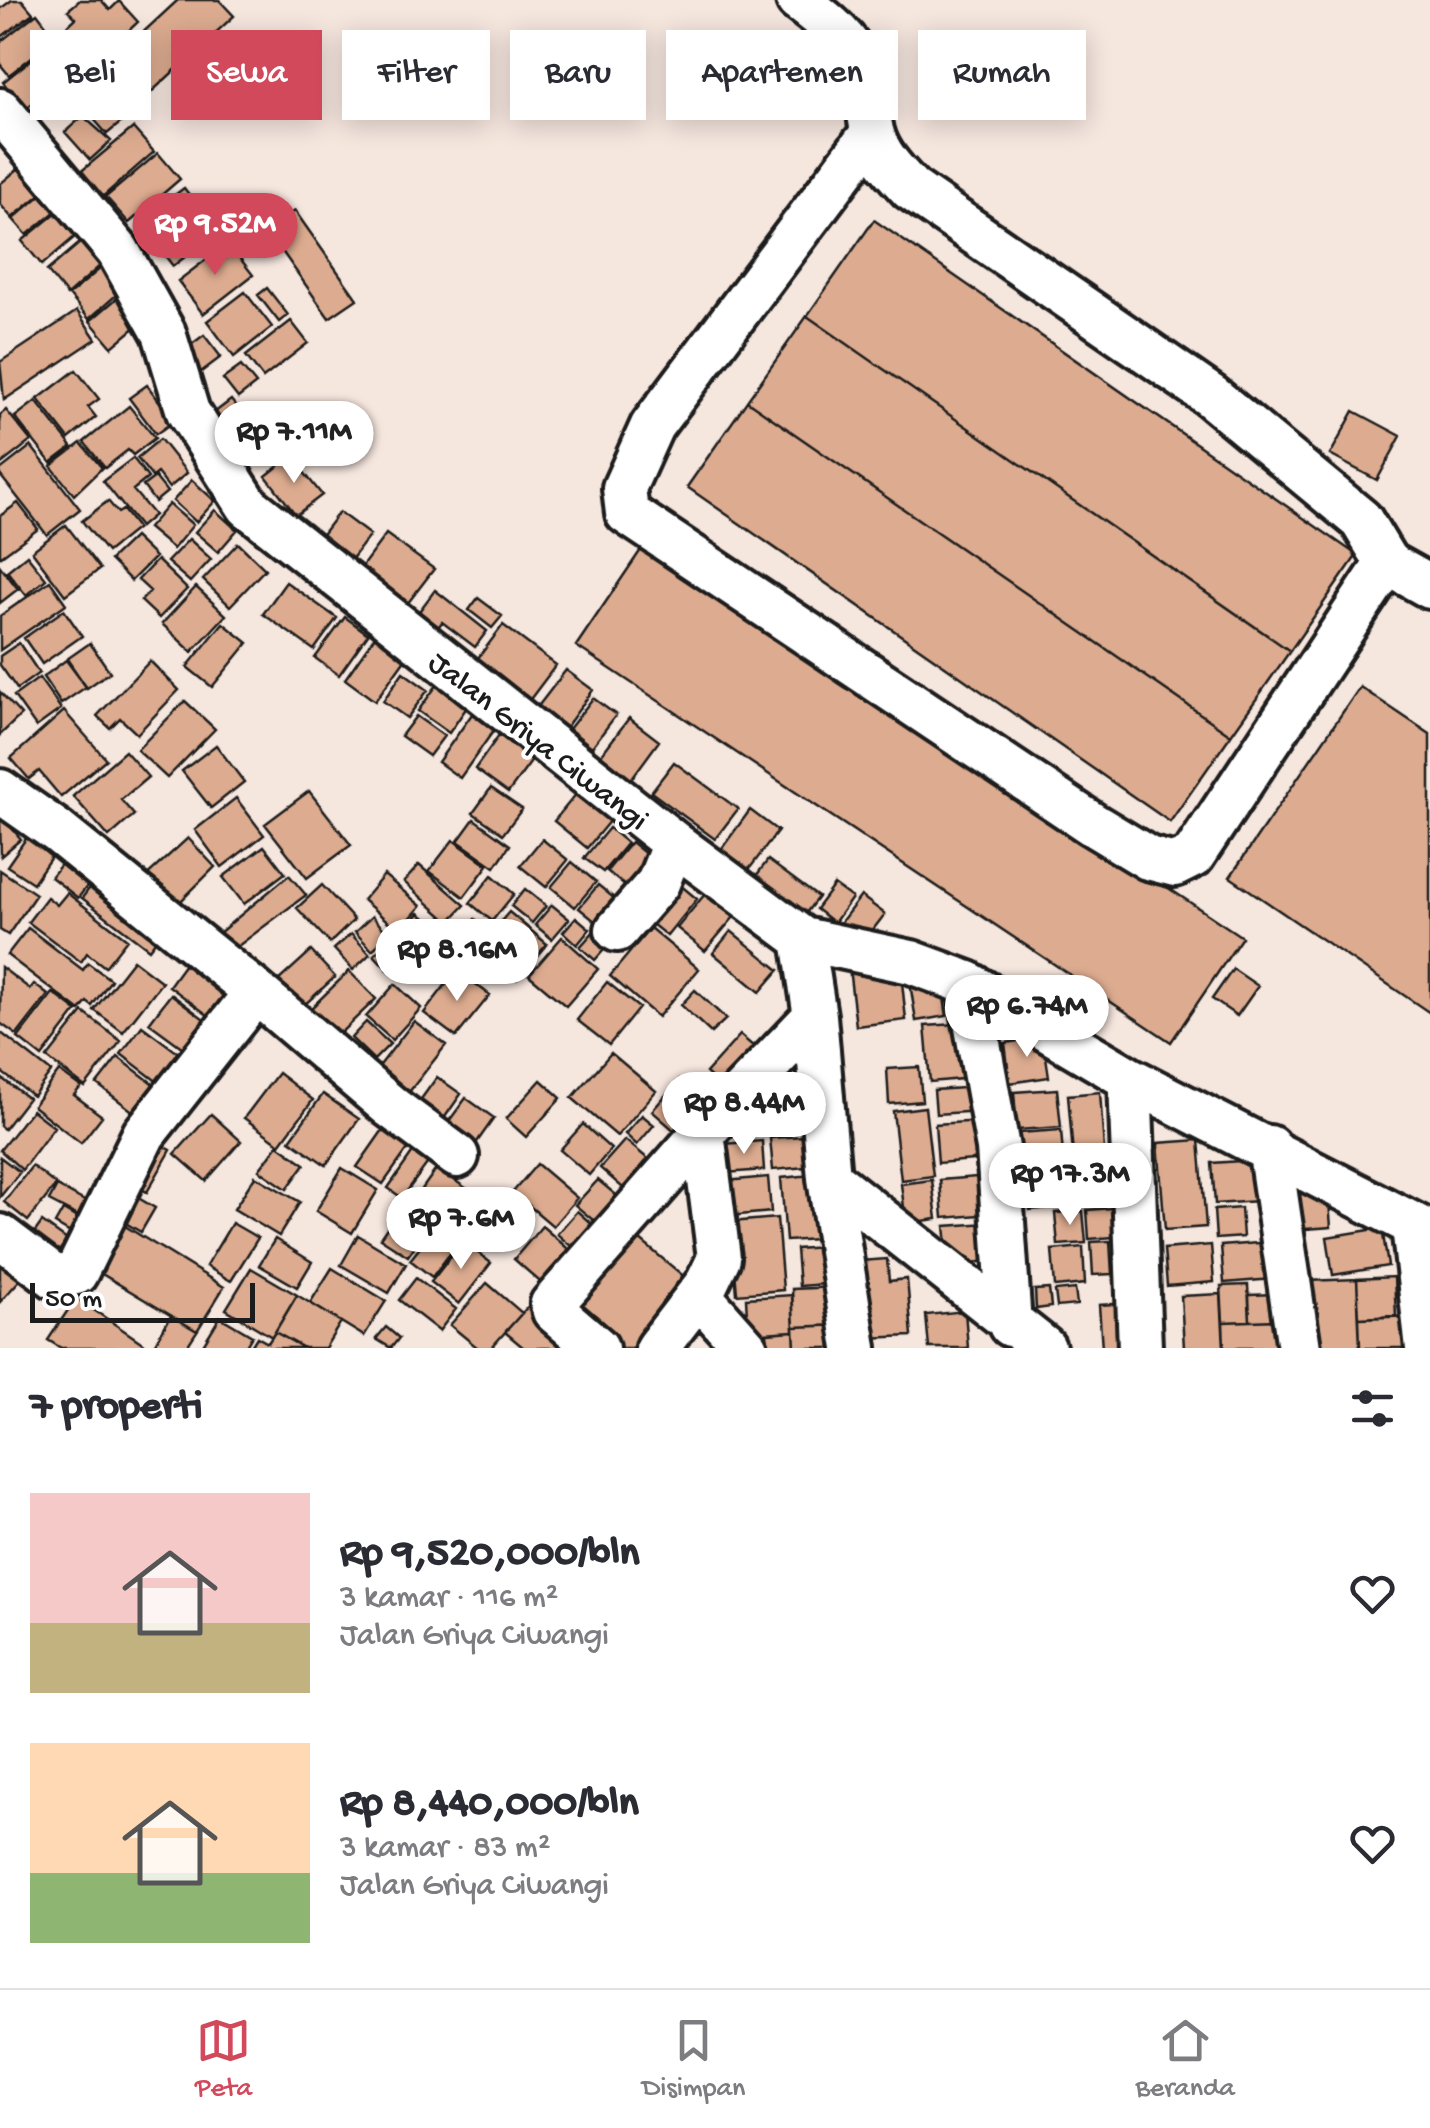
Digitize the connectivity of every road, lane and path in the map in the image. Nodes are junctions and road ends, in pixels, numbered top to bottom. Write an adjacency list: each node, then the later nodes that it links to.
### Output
1 (798, 0): 3 (street)
2 (0, 110): 7 (street, Jalan Griya Ciwangi)
3 (872, 133): 4 (street); 4 (street)
4 (1386, 563): 5 (street)
5 (1430, 587)
6 (0, 791): 11 (street)
7 (674, 843): 8 (street); 9 (street, Jalan Griya Ciwangi)
8 (617, 930)
9 (803, 939): 10 (street); 12 (street)
10 (968, 983): 13 (street); 21 (street)
11 (256, 992): 16 (street); 19 (street)
12 (815, 1016): 14 (street); 17 (street)
13 (1130, 1079): 15 (street); 26 (street)
14 (702, 1133): 20 (street); 22 (street)
15 (1270, 1147): 18 (street); 27 (street)
16 (457, 1156)
17 (829, 1178): 21 (street); 25 (street)
18 (1421, 1230): 28 (street)
19 (0, 1236)
20 (698, 1295): 23 (street); 24 (street)
21 (1010, 1333)
22 (598, 1348)
23 (657, 1348)
24 (746, 1348)
25 (856, 1348)
26 (1140, 1348)
27 (1299, 1348)
28 (1427, 1348)

